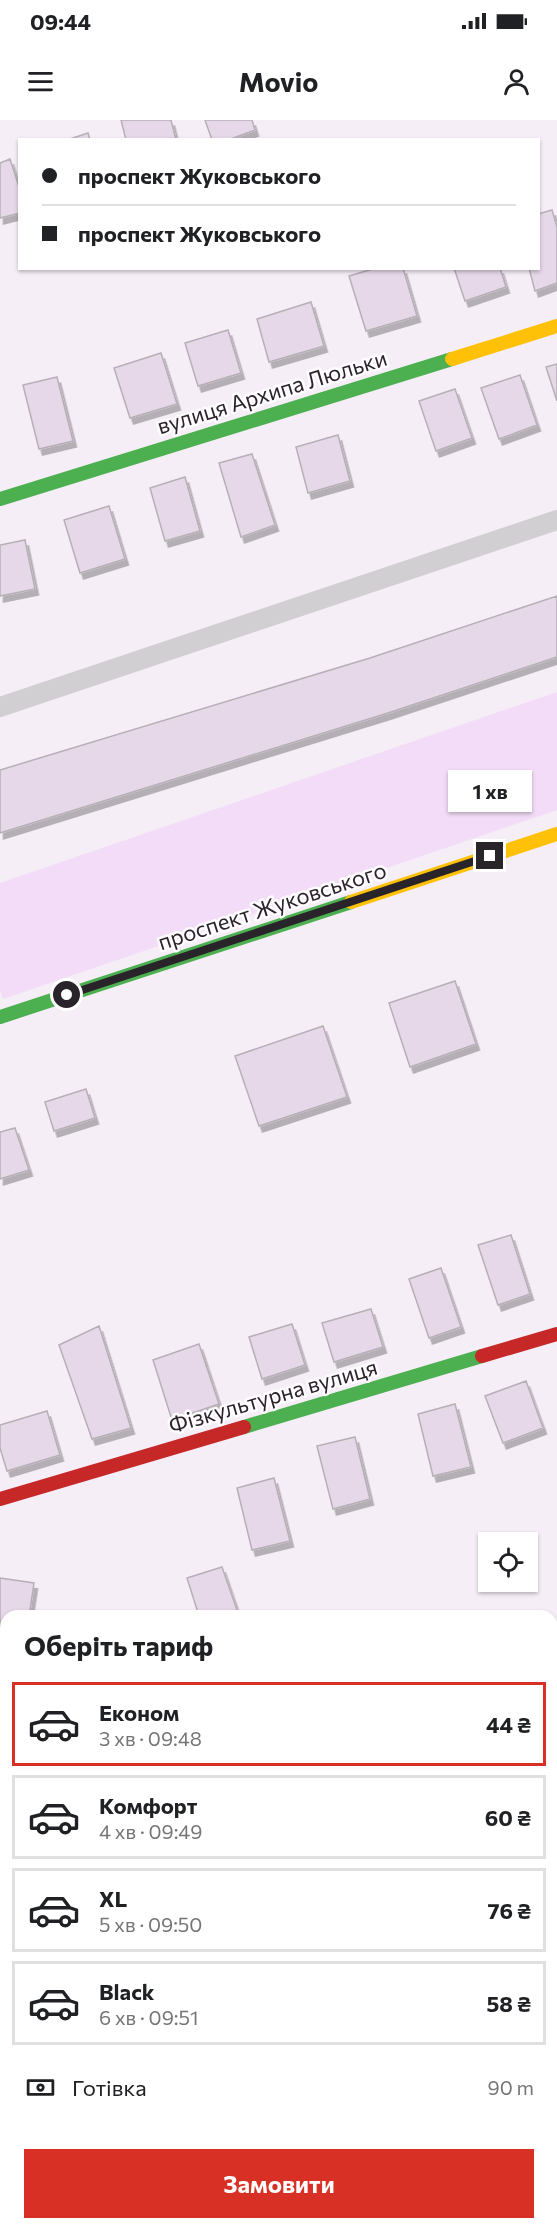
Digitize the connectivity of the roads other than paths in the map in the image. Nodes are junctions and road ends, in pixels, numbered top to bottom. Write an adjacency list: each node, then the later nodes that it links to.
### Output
1 (557, 326): 2 (street, вулиця Архипа Люльки)
2 (0, 499)
3 (557, 520): 4 (lane)
4 (0, 707)
5 (557, 834): 6 (street, проспект Жуковського)
6 (0, 1017)
7 (557, 1334): 8 (street, Фізкультурна вулиця)
8 (0, 1499)

